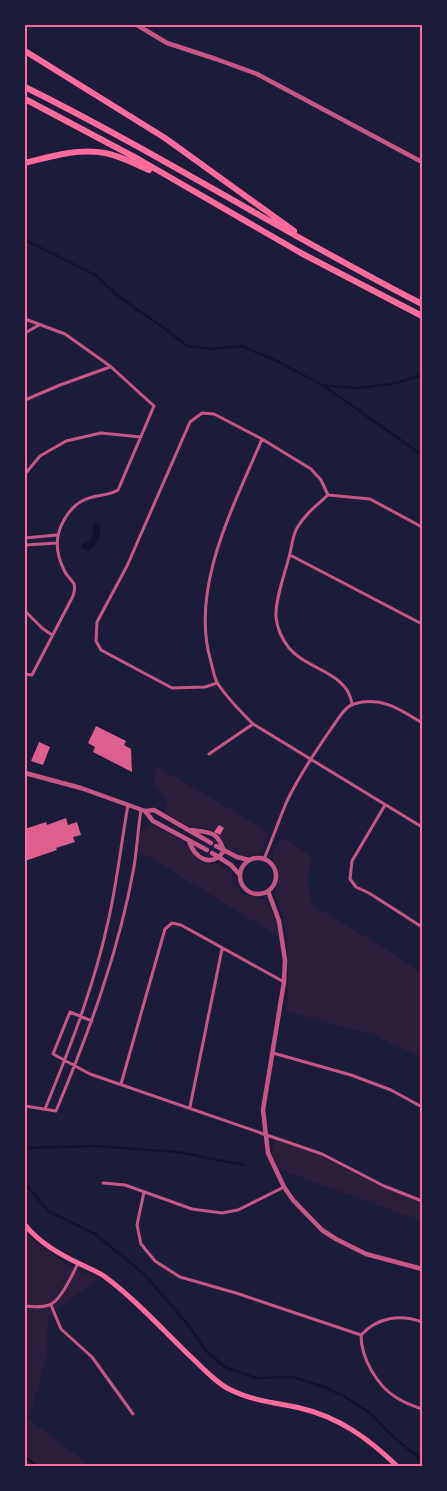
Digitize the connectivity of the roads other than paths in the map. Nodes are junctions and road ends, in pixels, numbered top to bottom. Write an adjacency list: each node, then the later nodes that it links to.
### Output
1 (137, 25): 5 (street)
2 (25, 51): 8 (highway)
3 (25, 87): 8 (highway)
4 (25, 99): 7 (highway)
5 (422, 162)
6 (25, 163): 7 (highway)
7 (176, 181): 10 (highway)
8 (308, 243): 9 (highway)
9 (422, 304)
10 (422, 316)
11 (25, 319): 12 (street)
12 (40, 324): 13 (street); 14 (street)
13 (25, 333)
14 (110, 366): 15 (street); 16 (street)
15 (25, 400)
16 (141, 437): 18 (street); 21 (street)
17 (262, 439): 19 (street); 30 (street); 30 (street)
18 (25, 474)
19 (328, 495): 20 (street); 25 (street)
20 (422, 527)
21 (57, 535): 22 (street); 23 (street)
22 (25, 538)
23 (57, 543): 24 (street); 28 (street)
24 (25, 546)
25 (290, 555): 27 (street); 31 (street)
26 (25, 610): 28 (street)
27 (422, 624)
28 (52, 635): 29 (street)
29 (25, 674)
30 (217, 683): 33 (street)
31 (352, 704): 32 (street); 35 (street)
32 (422, 723)
33 (254, 724): 34 (street); 35 (street)
34 (209, 754)
35 (310, 758): 38 (street); 49 (street)
36 (25, 773): 37 (street)
37 (128, 804): 39 (street); 56 (street)
38 (385, 805): 40 (street); 53 (street)
39 (143, 810): 41 (street); 42 (street); 57 (street)
40 (422, 827)
41 (189, 829): 43 (street); 46 (street)
42 (189, 841): 45 (street); 48 (street)
43 (211, 843)
44 (216, 846): 46 (street)
45 (207, 850)
46 (224, 851): 48 (street); 50 (street)
47 (212, 853): 48 (street)
48 (219, 857): 51 (street)
49 (264, 859): 50 (street); 52 (street)
50 (249, 860): 51 (street)
51 (239, 874): 52 (street)
52 (268, 891): 55 (street)
53 (422, 927)
54 (222, 949): 55 (street); 61 (street); 63 (street)
55 (284, 982): 58 (street)
56 (80, 1017): 57 (street); 59 (street); 59 (street)
57 (92, 1021): 60 (street)
58 (273, 1053): 64 (street); 66 (street)
59 (64, 1062): 60 (street); 65 (street)
60 (75, 1066): 61 (street); 65 (street)
61 (121, 1084): 63 (street)
62 (25, 1106): 65 (street)
63 (190, 1107): 66 (street)
64 (422, 1107)
65 (45, 1109)
66 (265, 1134): 68 (street); 70 (street)
67 (103, 1183): 69 (street)
68 (284, 1187): 69 (street); 73 (street)
69 (144, 1192): 77 (street)
70 (422, 1201)
71 (25, 1224): 72 (main road)
72 (78, 1263): 74 (street); 80 (main road)
73 (422, 1268)
74 (51, 1305): 75 (street); 79 (street)
75 (25, 1306)
76 (422, 1322): 77 (street)
77 (361, 1335): 78 (street)
78 (422, 1410)
79 (133, 1414)
80 (397, 1466)

